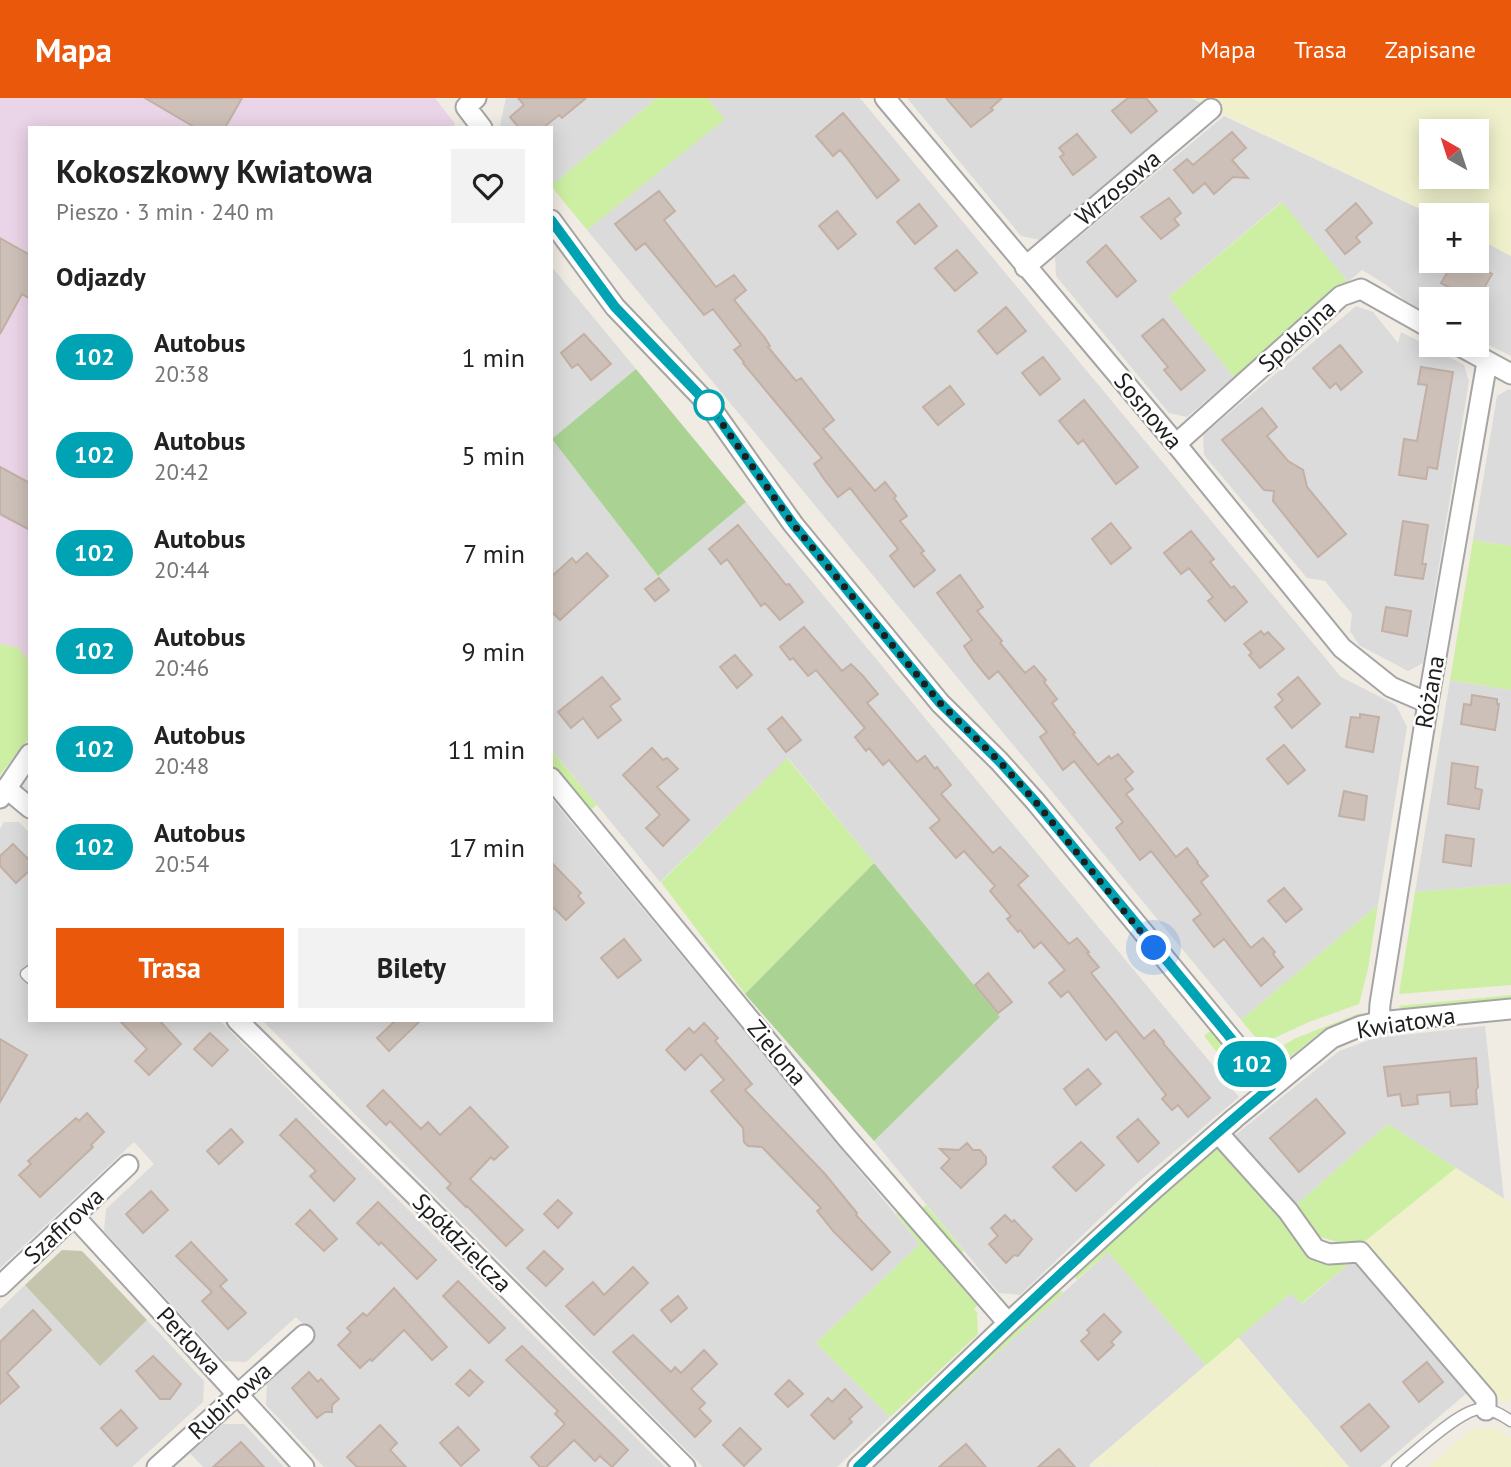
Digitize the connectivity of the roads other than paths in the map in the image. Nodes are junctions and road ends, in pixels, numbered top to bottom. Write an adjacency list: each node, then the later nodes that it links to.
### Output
1 (885, 98): 6 (street, Sosnowa)
2 (471, 102): 4 (street)
3 (1210, 109): 6 (street, Wrzosowa)
4 (481, 126)
5 (553, 223): 20 (street)
6 (1026, 267): 11 (street, Sosnowa)
7 (1419, 322): 11 (street, Spokojna)
8 (1479, 357): 9 (street)
9 (1488, 362): 10 (street); 12 (street, Różana)
10 (1511, 374)
11 (1176, 444): 12 (street, Sosnowa)
12 (1428, 703): 19 (street, Różana)
13 (28, 757): 15 (street)
14 (553, 780): 25 (street, Zielona)
15 (3, 793): 16 (street)
16 (28, 807)
17 (1511, 1009): 19 (street, Kwiatowa)
18 (239, 1022): 32 (street, Spółdzielcza)
19 (1379, 1022): 20 (street, Kwiatowa)
20 (1271, 1087): 21 (street, Kwiatowa)
21 (1218, 1133): 25 (street, Kwiatowa); 28 (street)
22 (128, 1165): 23 (street, Szafirowa)
23 (74, 1216): 24 (street, Szafirowa); 27 (street, Perłowa)
24 (0, 1286)
25 (1008, 1323): 33 (street, Kwiatowa)
26 (303, 1335): 27 (street, Rubinowa)
27 (238, 1394): 30 (street, Rubinowa); 31 (street, Perłowa)
28 (1486, 1410): 29 (lane); 34 (lane)
29 (1511, 1421)
30 (158, 1467)
31 (304, 1467)
32 (685, 1467)
33 (858, 1467)
34 (1397, 1467)

